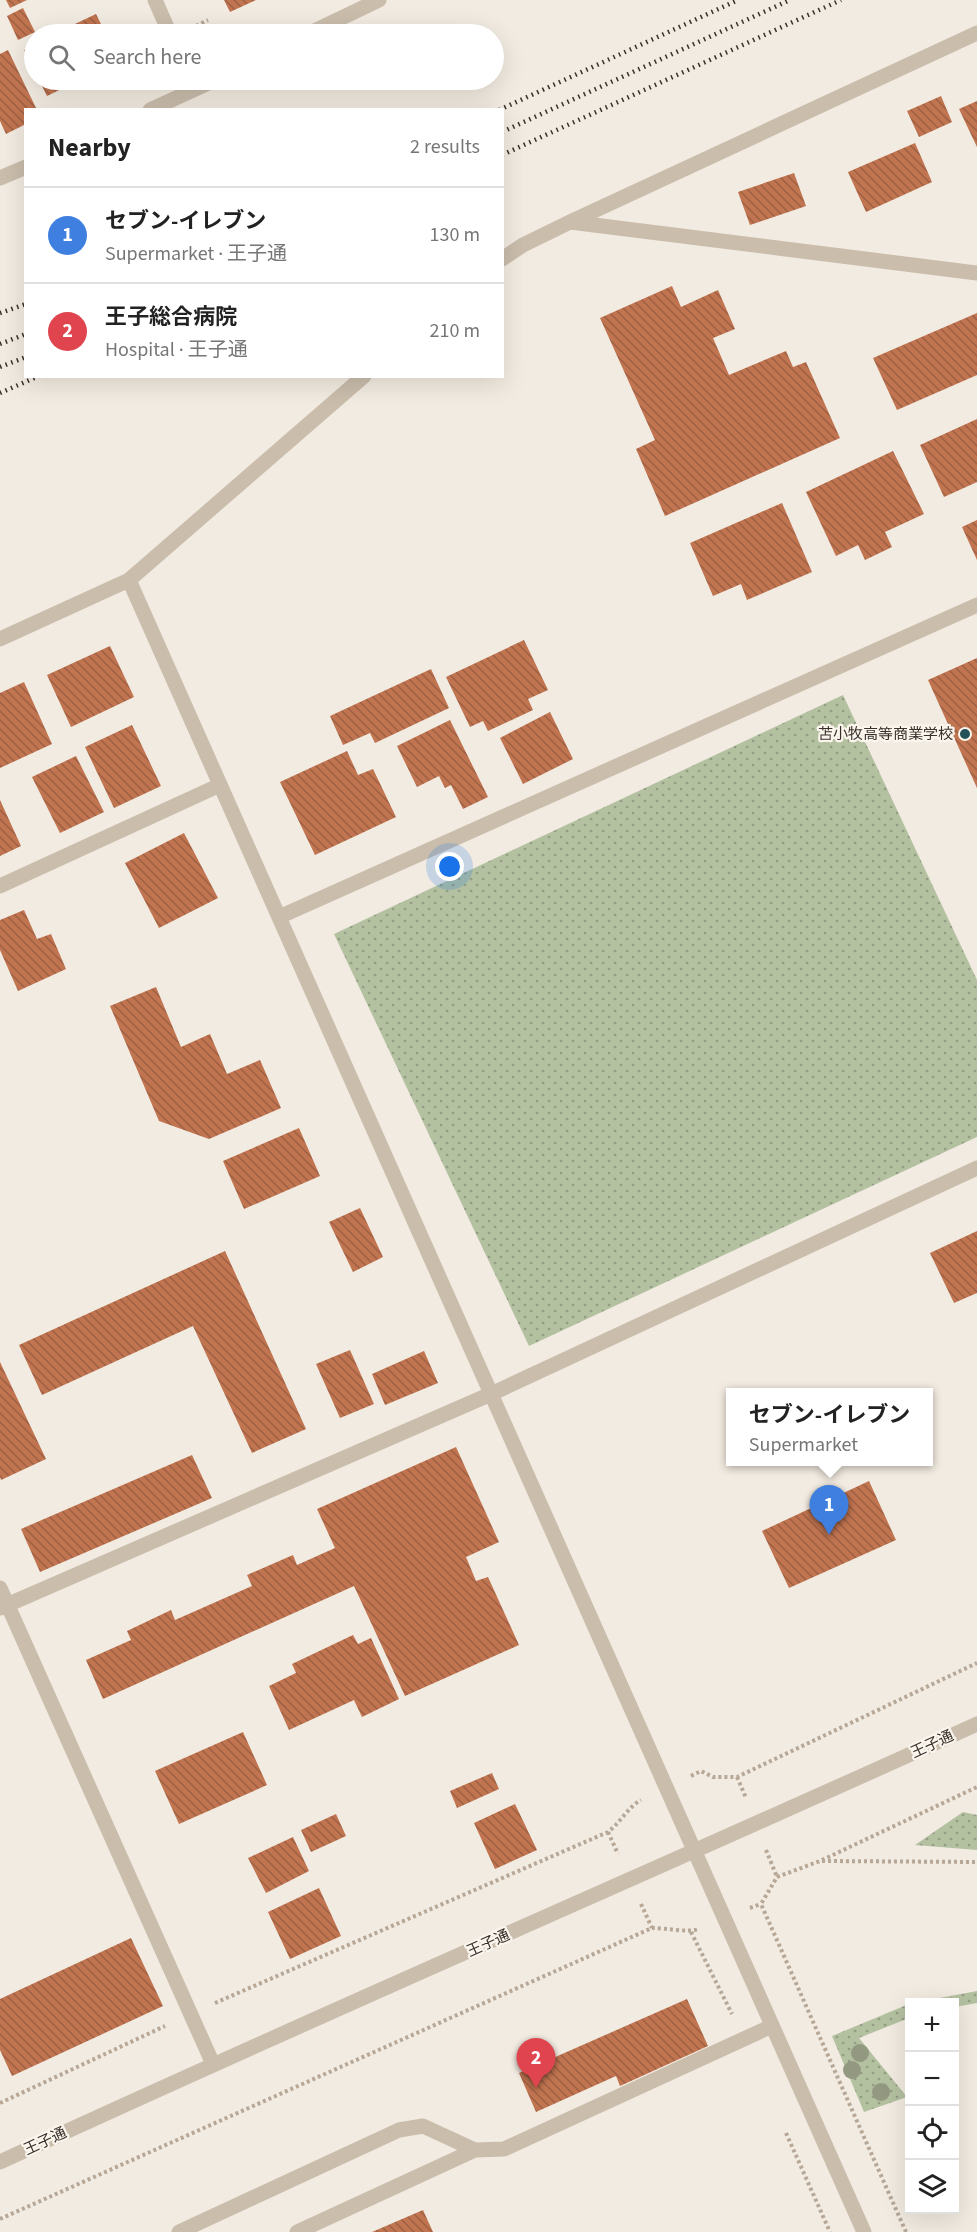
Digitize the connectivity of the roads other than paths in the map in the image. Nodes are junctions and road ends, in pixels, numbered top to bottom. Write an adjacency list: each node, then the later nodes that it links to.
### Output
1 (155, 0): 3 (street)
2 (380, 0): 4 (street)
3 (166, 24)
4 (329, 24)
5 (977, 33): 10 (street)
6 (183, 90): 7 (street)
7 (153, 108)
8 (24, 167): 9 (street)
9 (0, 178)
10 (570, 222): 11 (street); 12 (street)
11 (504, 258)
12 (977, 273)
13 (362, 378): 14 (street)
14 (129, 580): 16 (street); 17 (street)
15 (977, 605): 19 (street)
16 (0, 639)
17 (220, 785): 18 (street); 19 (street)
18 (0, 886)
19 (279, 917): 21 (street)
20 (977, 1168): 21 (street)
21 (491, 1394): 23 (street); 25 (street)
22 (0, 1588): 23 (street)
23 (4, 1606): 27 (street)
24 (977, 1724): 25 (street, 王子通)
25 (695, 1853): 26 (street); 27 (street, 王子通)
26 (772, 2026): 28 (street); 32 (street)
27 (213, 2064): 29 (street, 王子通)
28 (475, 2150): 30 (street); 31 (street)
29 (0, 2162)
30 (179, 2232)
31 (297, 2232)
32 (864, 2232)

